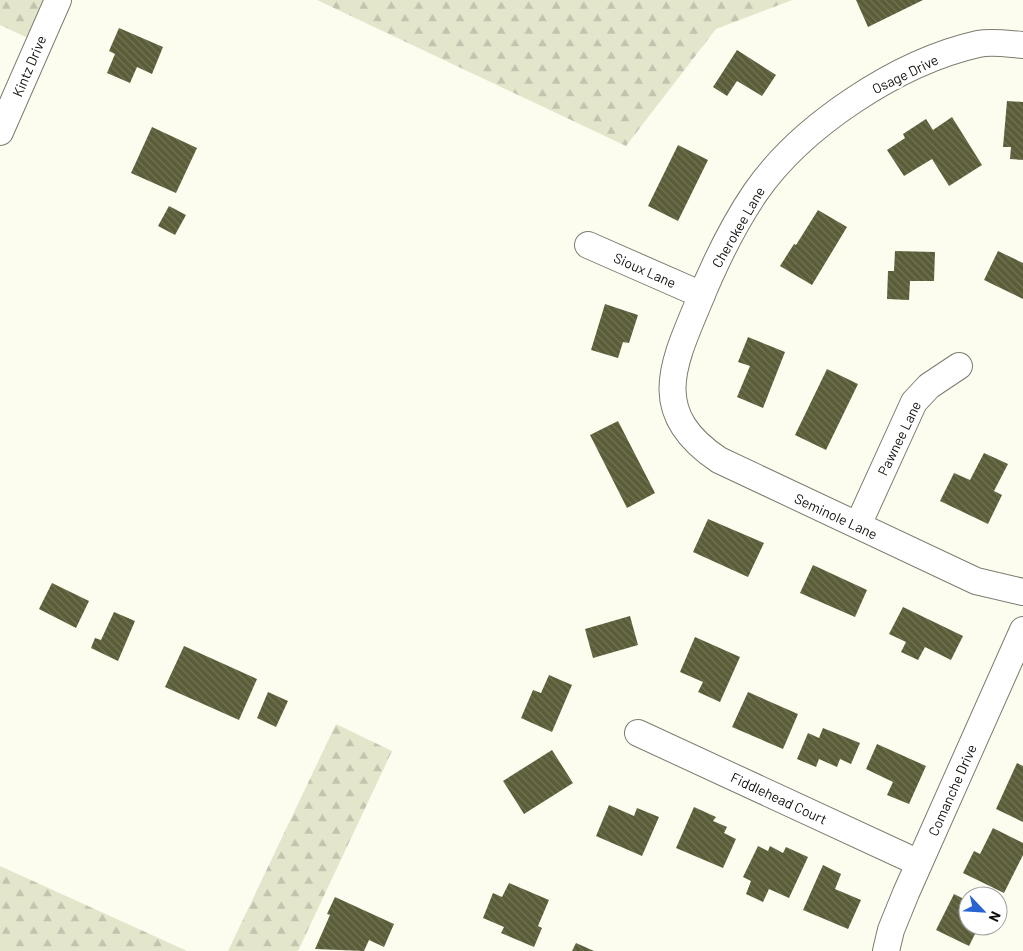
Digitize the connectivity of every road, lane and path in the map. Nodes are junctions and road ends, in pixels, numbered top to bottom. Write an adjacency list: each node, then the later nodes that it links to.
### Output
1 (58, 0): 3 (street, Kintz Drive)
2 (1023, 46): 4 (street, Osage Drive)
3 (0, 132)
4 (802, 141): 6 (street, Cherokee Lane)
5 (588, 245): 6 (street, Sioux Lane)
6 (702, 295): 8 (street, Cherokee Lane)
7 (959, 366): 9 (street, Pawnee Lane)
8 (674, 404): 9 (street, Seminole Lane)
9 (858, 526): 10 (street, Seminole Lane)
10 (1023, 592)
11 (1023, 630): 13 (street, Comanche Drive)
12 (638, 733): 13 (street, Fiddlehead Court)
13 (919, 863): 14 (street, Comanche Drive)
14 (886, 951)

